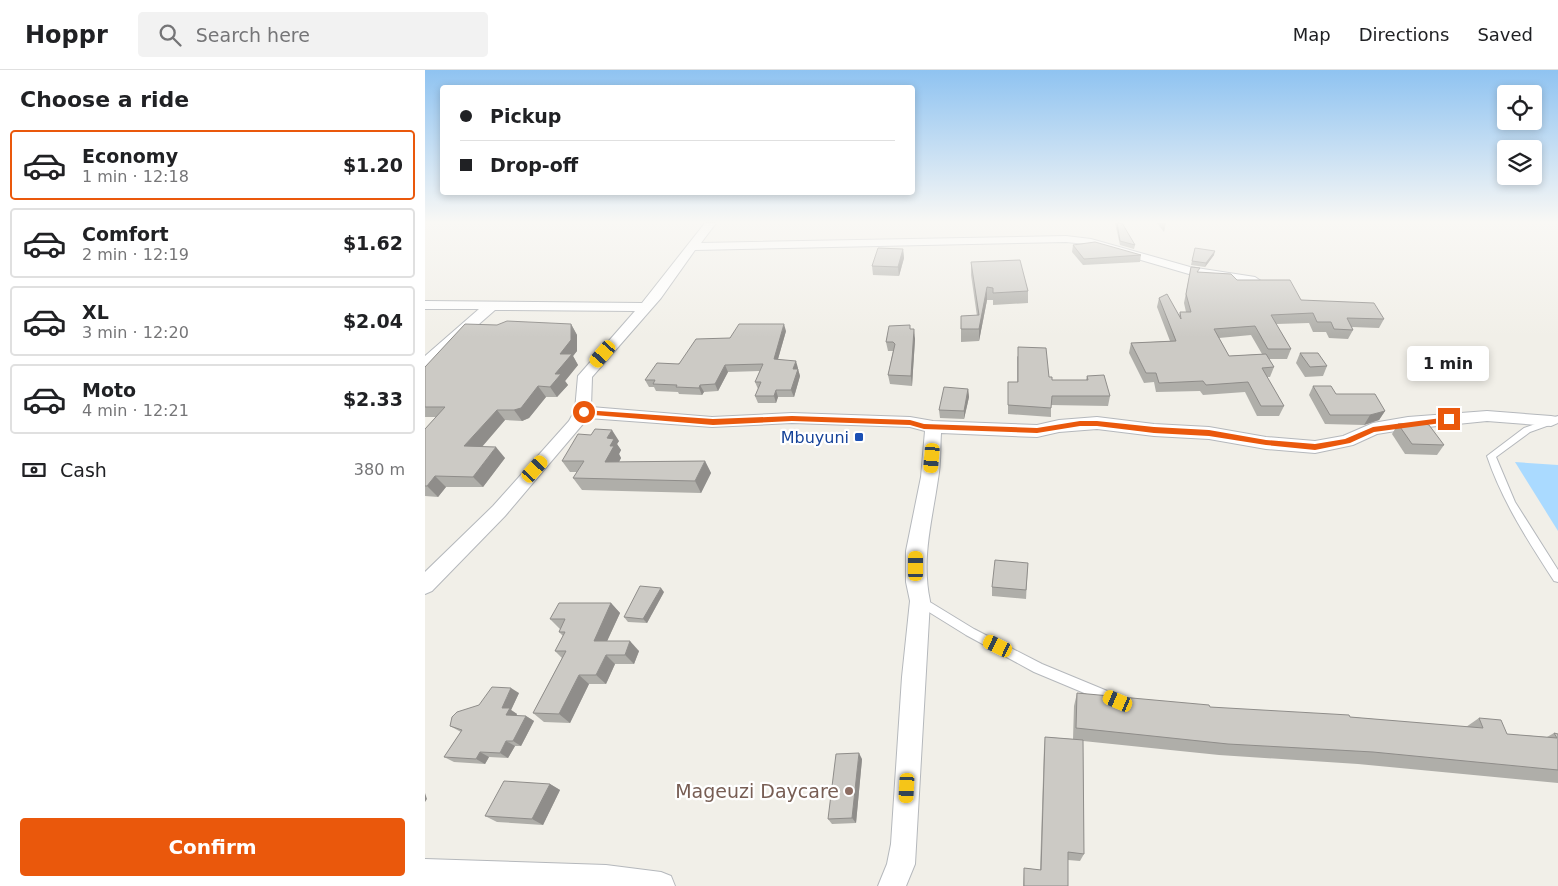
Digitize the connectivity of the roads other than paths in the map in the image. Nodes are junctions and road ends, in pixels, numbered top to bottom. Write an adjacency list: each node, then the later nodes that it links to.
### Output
1 (681, 261): 6 (street)
2 (1157, 261): 3 (street)
3 (1255, 282)
4 (425, 305): 5 (street)
5 (492, 305): 6 (street); 7 (street)
6 (646, 307): 8 (street)
7 (425, 364)
8 (584, 412): 10 (street); 12 (street)
9 (1554, 420): 10 (street); 11 (lane)
10 (933, 427): 13 (street)
11 (1558, 578)
12 (425, 585)
13 (920, 601): 14 (lane); 17 (street)
14 (1118, 701)
15 (425, 873): 16 (street)
16 (661, 886)
17 (891, 886)

